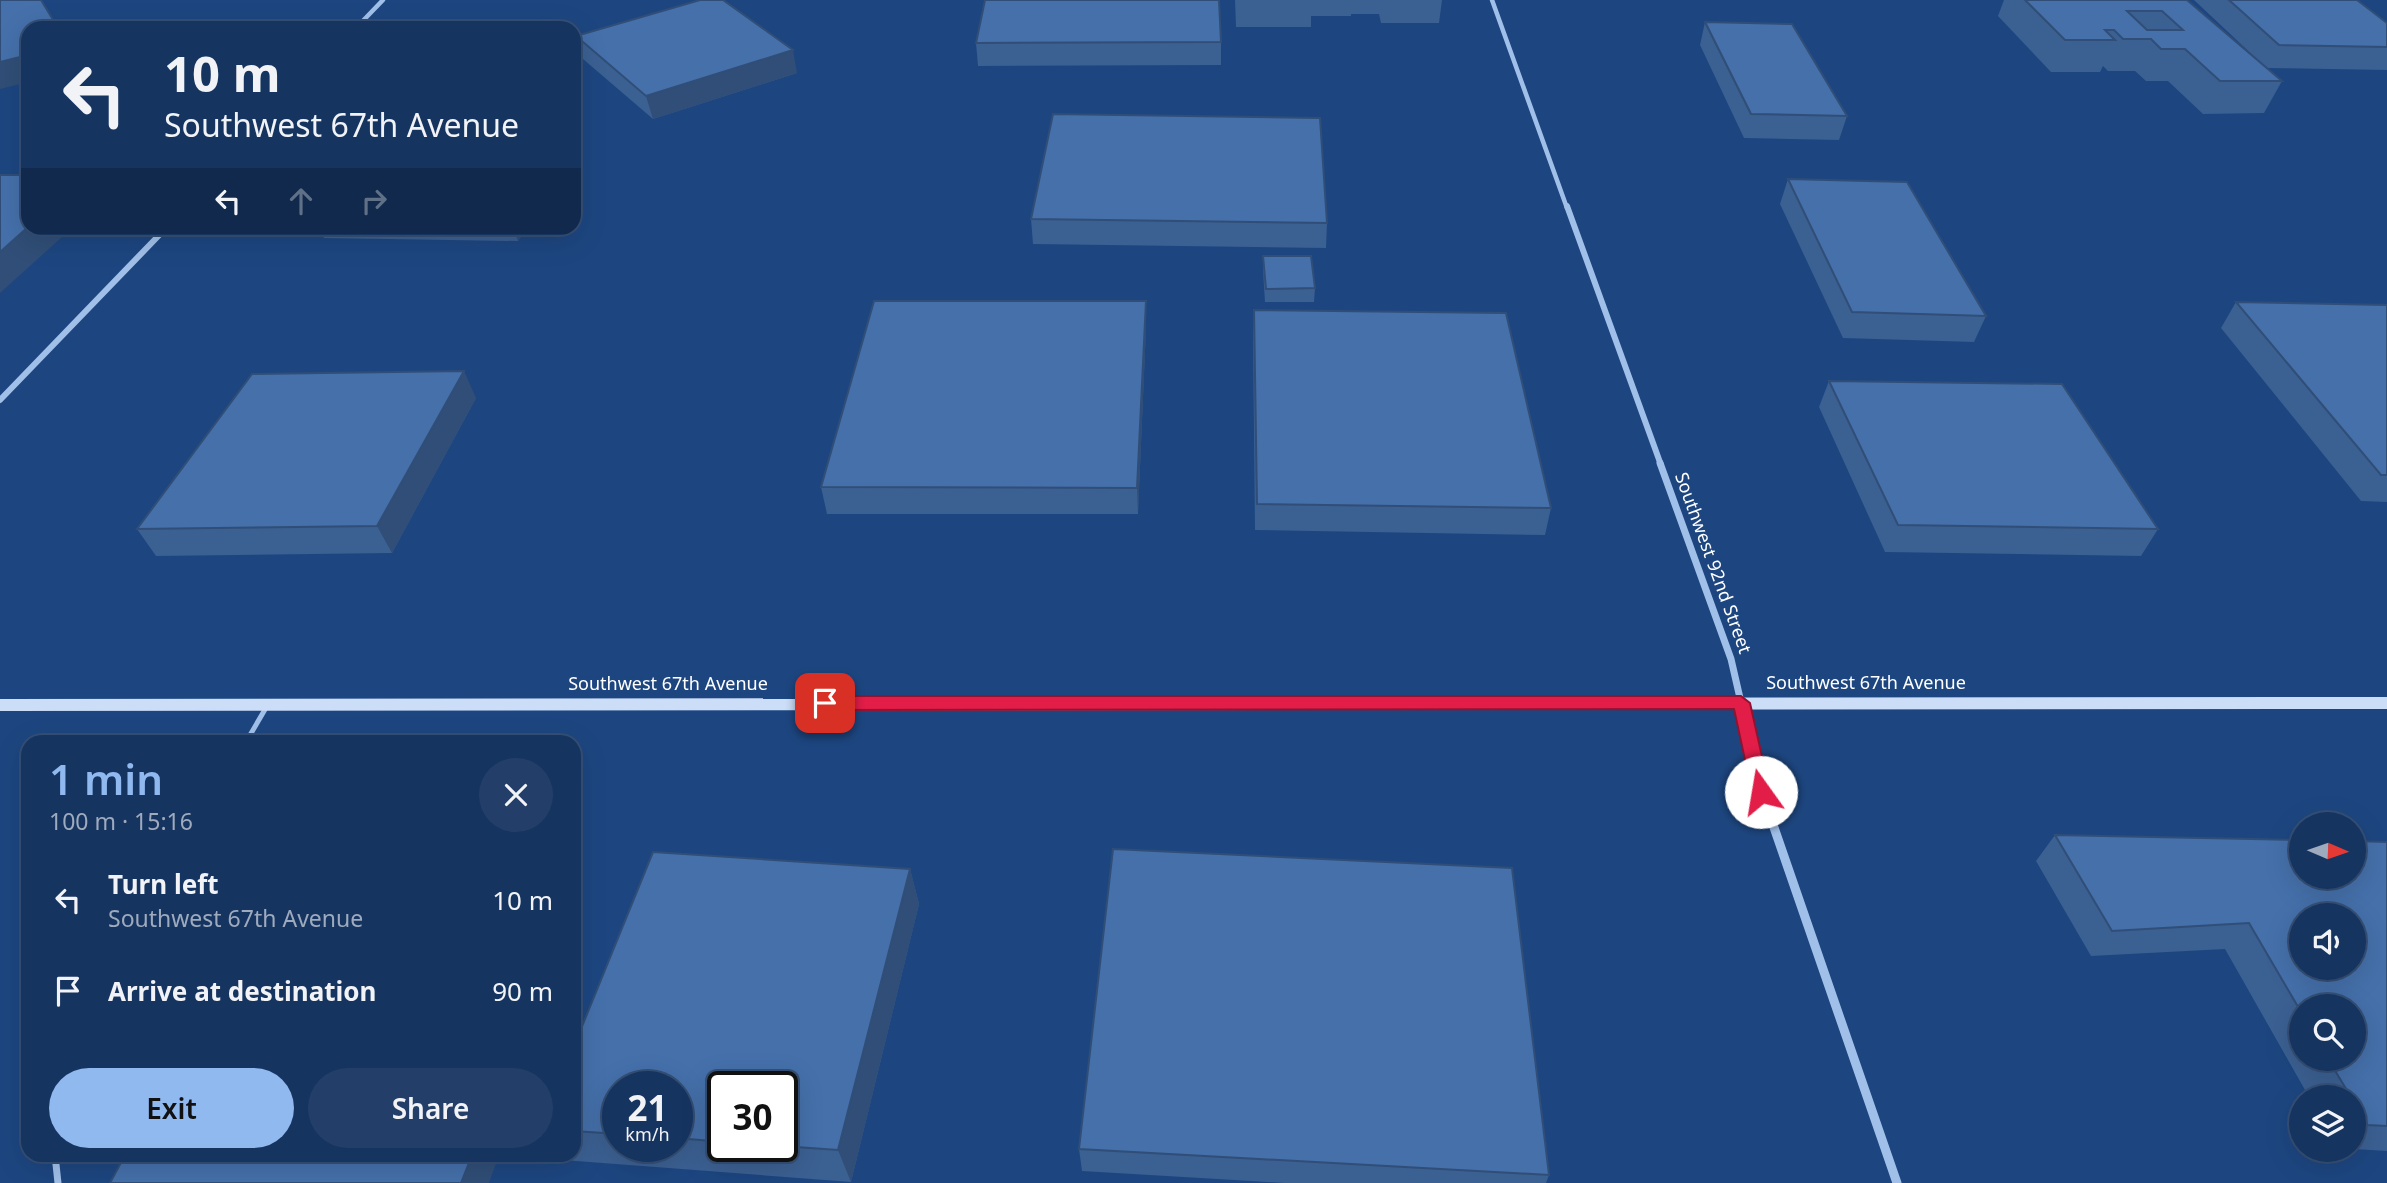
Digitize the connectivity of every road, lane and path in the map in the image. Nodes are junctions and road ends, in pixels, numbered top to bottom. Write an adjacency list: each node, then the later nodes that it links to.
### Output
1 (383, 0): 3 (street)
2 (1492, 0): 7 (street, Southwest 92nd Street)
3 (363, 21)
4 (159, 235): 5 (street)
5 (0, 400)
6 (269, 703): 7 (main road, Southwest 67th Avenue); 9 (main road, Southwest 67th Avenue); 10 (lane)
7 (1741, 703): 8 (main road, Southwest 67th Avenue); 13 (street, Southwest 92nd Street)
8 (2387, 703)
9 (0, 705)
10 (250, 735)
11 (56, 1162): 12 (lane)
12 (58, 1183)
13 (1897, 1183)

